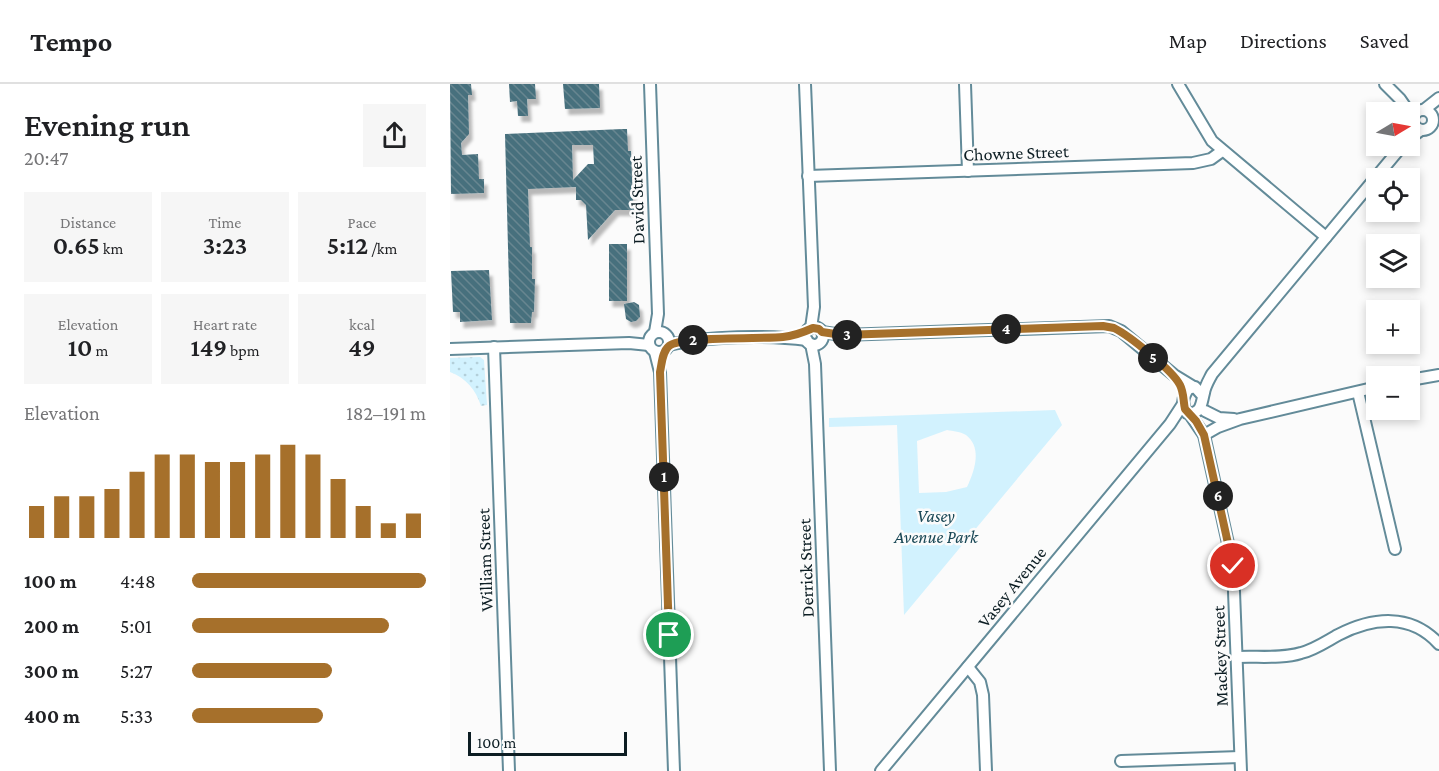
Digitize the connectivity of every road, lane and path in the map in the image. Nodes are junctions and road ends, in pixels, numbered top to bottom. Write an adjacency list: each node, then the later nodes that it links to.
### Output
1 (650, 84): 16 (street, David Street)
2 (805, 84): 13 (street, Derrick Street)
3 (965, 84): 12 (street)
4 (1178, 84): 10 (street)
5 (1385, 84): 8 (street)
6 (1439, 98): 8 (street)
7 (1439, 105): 8 (street)
8 (1421, 120): 9 (street)
9 (1439, 135)
10 (1222, 151): 12 (street, Chowne Street); 14 (street)
11 (1394, 156): 14 (street)
12 (968, 171): 13 (street, Chowne Street)
13 (808, 176): 15 (street, Derrick Street)
14 (1326, 237): 19 (street)
15 (815, 336): 16 (street); 20 (street); 38 (street, Derrick Street)
16 (659, 341): 17 (street); 37 (street, David Street)
17 (494, 347): 18 (street); 36 (street, William Street)
18 (450, 349)
19 (1212, 374): 23 (street); 26 (street)
20 (1174, 375): 23 (street); 27 (street, Mackey Street)
21 (1439, 375): 22 (street)
22 (1420, 378)
23 (1194, 386): 26 (street); 27 (street)
24 (1366, 390): 25 (street)
25 (1358, 392): 28 (street); 30 (street)
26 (1204, 404): 27 (street); 28 (street); 29 (street, Mackey Street)
27 (1186, 406): 29 (street, Mackey Street); 33 (street, Vasey Avenue)
28 (1240, 419): 29 (street)
29 (1204, 435): 32 (street, Mackey Street)
30 (1395, 549)
31 (1439, 644): 32 (street)
32 (1237, 657): 34 (street, Mackey Street)
33 (968, 667): 39 (street, Vasey Avenue); 40 (street)
34 (1240, 757): 35 (street); 41 (street, Mackey Street)
35 (1121, 761)
36 (509, 771)
37 (674, 771)
38 (830, 771)
39 (881, 771)
40 (986, 771)
41 (1241, 771)

